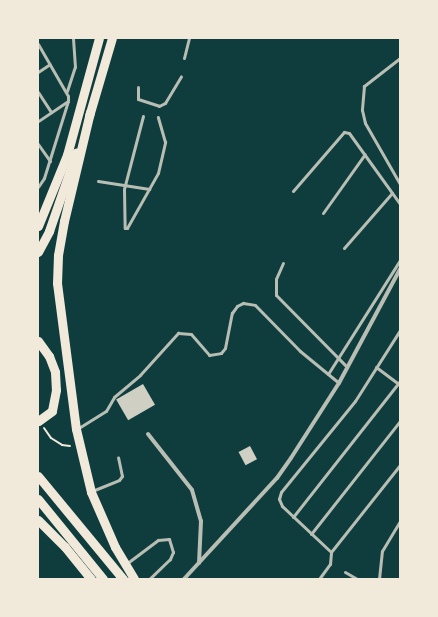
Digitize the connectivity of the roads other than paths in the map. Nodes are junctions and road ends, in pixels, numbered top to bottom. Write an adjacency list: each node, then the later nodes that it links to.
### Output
1 (72, 38): 12 (lane)
2 (99, 38): 30 (main road)
3 (112, 38): 16 (main road)
4 (189, 38): 6 (lane)
5 (38, 44): 8 (lane)
6 (184, 58)
7 (400, 58): 24 (lane)
8 (50, 64): 9 (lane); 12 (lane)
9 (38, 72)
10 (181, 76): 11 (lane)
11 (138, 87)
12 (66, 91): 14 (lane)
13 (38, 92): 15 (lane)
14 (68, 101): 15 (lane); 22 (lane)
15 (51, 112): 19 (lane)
16 (90, 112): 36 (main road); 50 (main road)
17 (143, 116): 25 (lane)
18 (158, 117): 27 (lane)
19 (38, 121)
20 (38, 144): 22 (lane)
21 (365, 154): 28 (lane); 29 (lane); 33 (lane)
22 (50, 161): 26 (lane)
23 (98, 181): 25 (lane)
24 (400, 184)
25 (125, 186): 27 (lane); 27 (lane)
26 (38, 187)
27 (150, 189)
28 (293, 191)
29 (392, 193): 31 (lane); 35 (lane)
30 (51, 196): 32 (main road); 34 (main road)
31 (400, 204)
32 (38, 212)
33 (323, 213)
34 (38, 226)
35 (344, 248)
36 (38, 252)
37 (400, 260): 42 (lane)
38 (284, 263): 42 (lane)
39 (400, 269): 43 (street)
40 (400, 330): 44 (lane)
41 (38, 341): 49 (main road)
42 (338, 359): 43 (lane); 45 (lane)
43 (347, 367): 46 (street)
44 (376, 367): 47 (lane); 57 (lane)
45 (328, 374): 46 (lane); 50 (lane)
46 (339, 383): 62 (street)
47 (399, 383): 57 (lane)
48 (400, 421): 60 (lane)
49 (41, 424)
50 (76, 430): 55 (main road)
51 (148, 434): 62 (street)
52 (118, 457): 55 (lane)
53 (400, 465): 61 (lane)
54 (38, 476): 67 (main road)
55 (91, 492): 63 (main road)
56 (38, 499): 66 (main road)
57 (293, 517): 60 (lane)
58 (38, 520): 65 (main road)
59 (400, 521): 73 (lane)
60 (311, 534): 61 (lane)
61 (331, 552): 71 (lane)
62 (199, 563): 70 (street)
63 (125, 564): 68 (main road); 69 (lane)
64 (345, 572): 72 (lane)
65 (91, 579)
66 (103, 579)
67 (123, 579)
68 (134, 579)
69 (149, 579)
70 (184, 579)
71 (319, 579)
72 (357, 579)
73 (379, 579)

